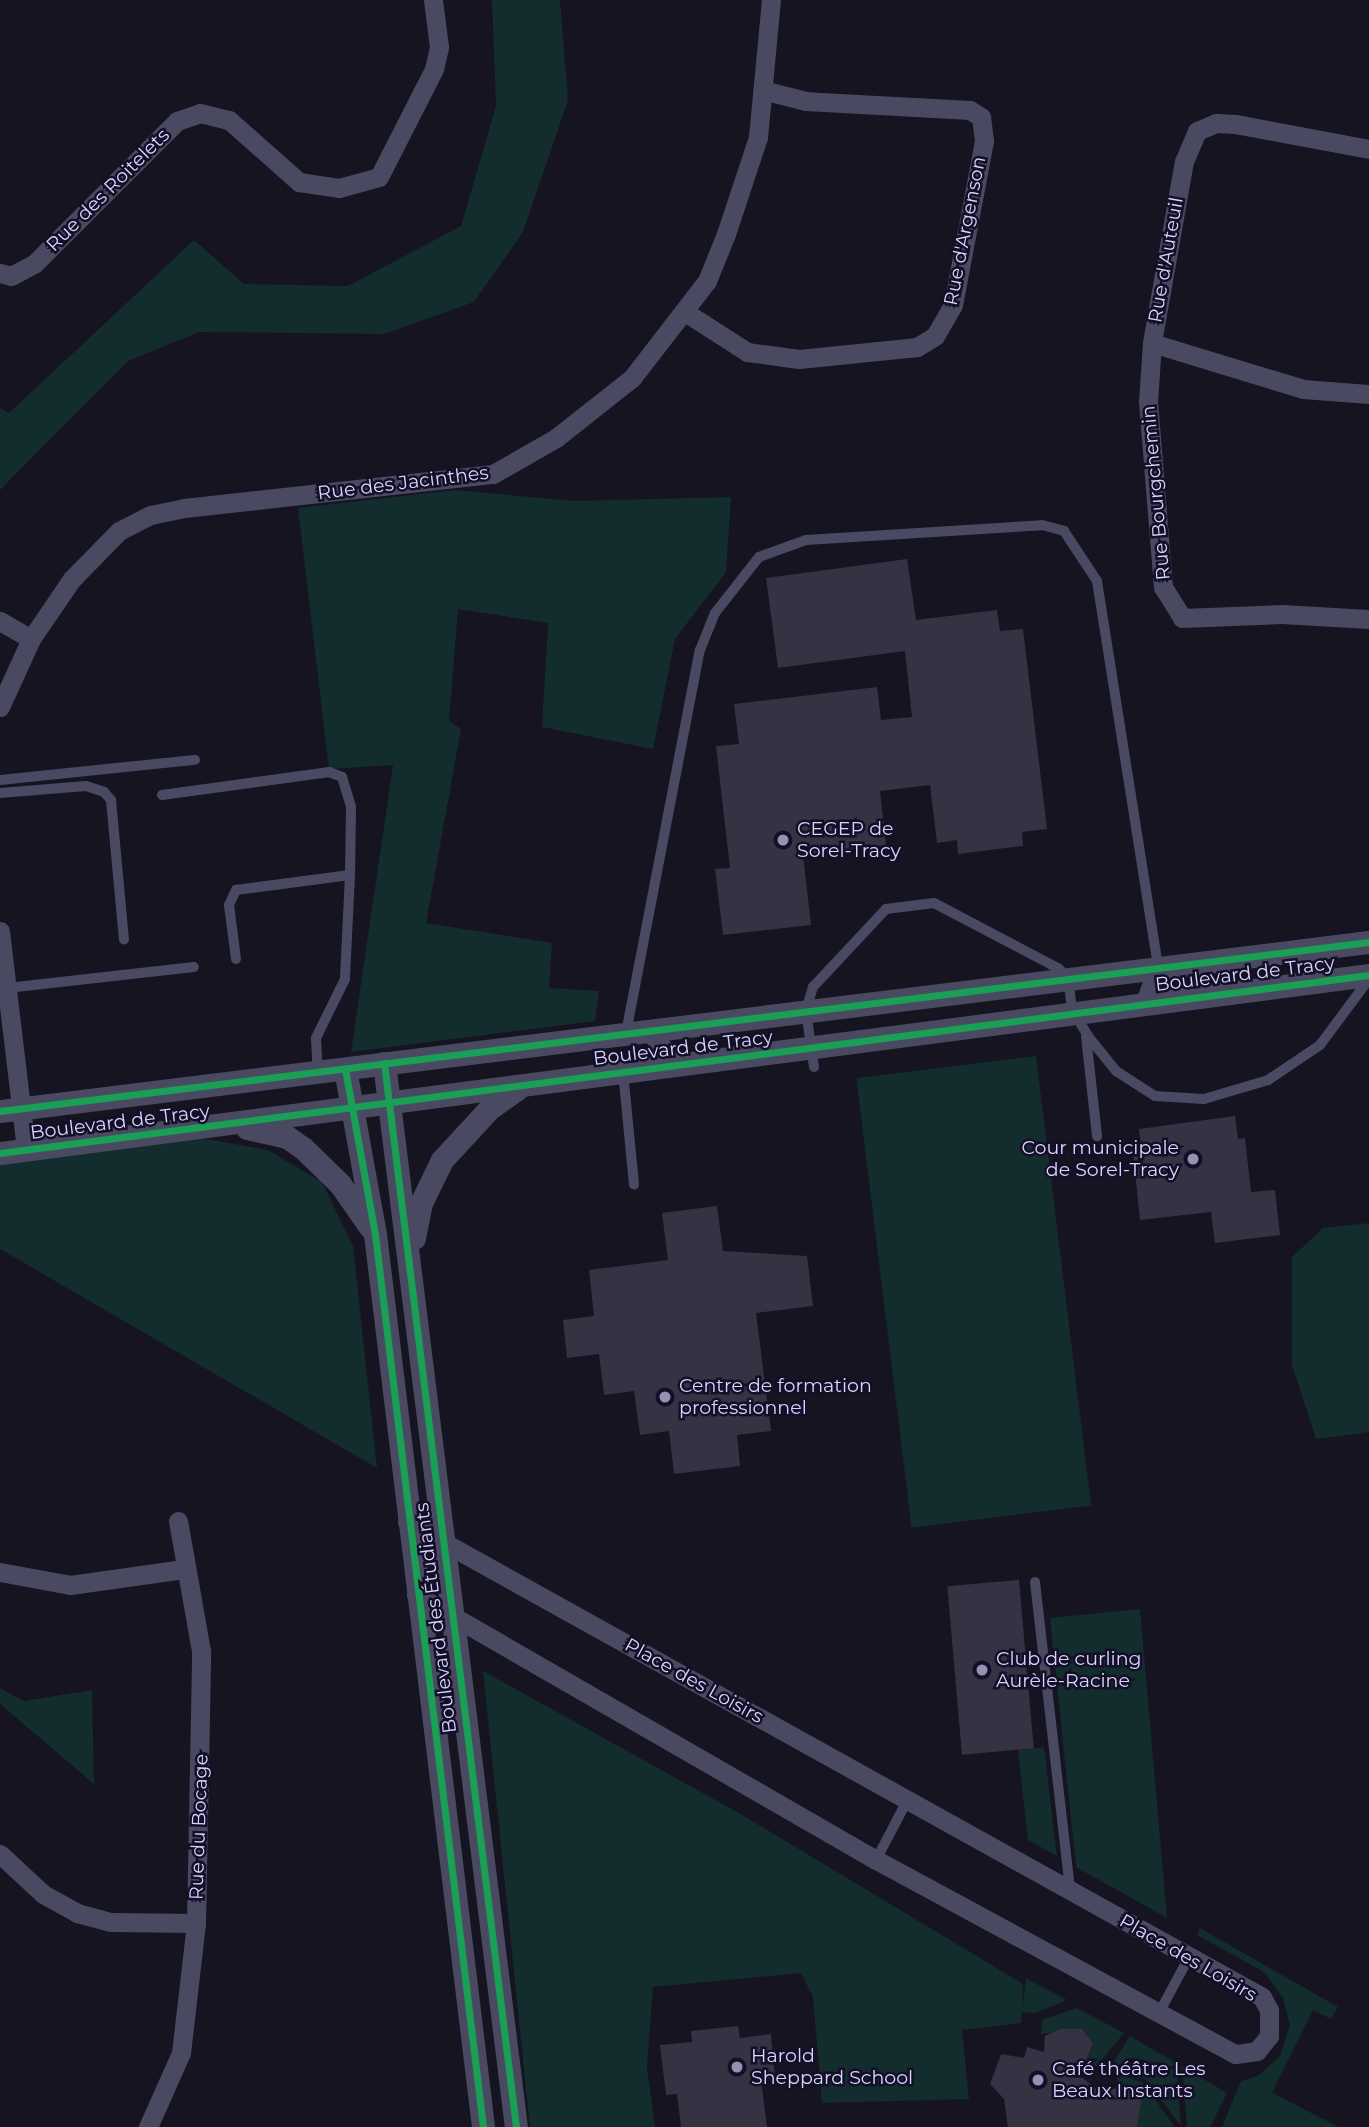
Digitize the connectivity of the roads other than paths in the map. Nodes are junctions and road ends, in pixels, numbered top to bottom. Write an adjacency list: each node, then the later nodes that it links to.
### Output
1 (433, 0): 5 (street, Rue des Roitelets)
2 (771, 0): 3 (street, Rue des Jacinthes)
3 (766, 92): 6 (street, Rue des Jacinthes); 6 (street, Rue d'Argenson)
4 (1369, 149): 7 (street, Rue d'Auteuil)
5 (0, 273)
6 (685, 312): 11 (street, Rue des Jacinthes)
7 (1152, 343): 8 (street, Rue d'Auteuil); 9 (street, Rue Bourgchemin)
8 (1369, 394)
9 (1369, 619)
10 (0, 621): 11 (street)
11 (31, 639): 12 (street, Rue des Jacinthes)
12 (0, 707)
13 (195, 760): 14 (lane)
14 (0, 780)
15 (0, 793): 19 (lane)
16 (162, 795): 17 (lane)
17 (350, 875): 21 (lane); 37 (lane)
18 (0, 931): 26 (street)
19 (124, 939)
20 (1368, 945): 23 (street, Boulevard de Tracy)
21 (236, 959)
22 (194, 967): 26 (lane)
23 (1158, 967): 24 (street, Boulevard de Tracy); 27 (street, Boulevard de Tracy); 31 (lane)
24 (1068, 977): 28 (lane); 29 (street, Boulevard de Tracy); 29 (lane)
25 (1369, 977): 27 (street, Boulevard de Tracy); 30 (lane)
26 (7, 988): 41 (street)
27 (1145, 1002): 28 (street, Boulevard de Tracy)
28 (1072, 1010): 30 (lane); 32 (street, Boulevard de Tracy)
29 (806, 1011): 31 (street, Boulevard de Tracy); 32 (lane)
30 (1086, 1032): 43 (lane)
31 (638, 1033): 33 (street, Boulevard de Tracy); 34 (street, Boulevard de Tracy)
32 (812, 1057): 34 (street, Boulevard de Tracy)
33 (384, 1063): 35 (street, Boulevard de Tracy); 39 (street, Boulevard des Étudiants)
34 (676, 1064): 36 (street, Boulevard de Tracy)
35 (345, 1069): 37 (street, Boulevard de Tracy); 40 (street, Boulevard des Étudiants)
36 (622, 1071): 38 (street, Boulevard de Tracy); 46 (lane)
37 (318, 1072): 41 (street, Boulevard de Tracy)
38 (525, 1085): 39 (street, Boulevard de Tracy); 48 (street)
39 (389, 1103): 40 (street, Boulevard de Tracy); 48 (street, Boulevard des Étudiants)
40 (351, 1108): 42 (street, Boulevard de Tracy); 47 (street, Boulevard des Étudiants)
41 (10, 1110): 44 (street)
42 (216, 1126): 44 (street, Boulevard de Tracy); 47 (street)
43 (1097, 1136)
44 (26, 1150): 45 (street, Boulevard de Tracy)
45 (0, 1153)
46 (634, 1184)
47 (375, 1234): 50 (street, Boulevard des Étudiants)
48 (410, 1265): 51 (street, Boulevard des Étudiants)
49 (178, 1521): 52 (street, Rue du Bocage)
50 (407, 1522): 51 (street, Place des Loisirs); 55 (street, Boulevard des Étudiants)
51 (443, 1540): 56 (street, Boulevard des Étudiants); 57 (street, Place des Loisirs)
52 (184, 1569): 53 (street); 61 (street, Rue du Bocage)
53 (0, 1572)
54 (1035, 1583): 60 (lane)
55 (416, 1595): 56 (street, Place des Loisirs); 65 (street, Boulevard des Étudiants)
56 (451, 1615): 59 (street, Place des Loisirs); 66 (street, Boulevard des Étudiants)
57 (907, 1801): 59 (lane); 60 (street, Place des Loisirs)
58 (0, 1854): 61 (street)
59 (876, 1860): 63 (street, Place des Loisirs)
60 (1070, 1891): 62 (street, Place des Loisirs)
61 (196, 1923): 64 (street, Rue du Bocage)
62 (1189, 1957): 63 (lane); 63 (street, Place des Loisirs)
63 (1159, 2013)
64 (148, 2127)
65 (482, 2127)
66 (516, 2127)

